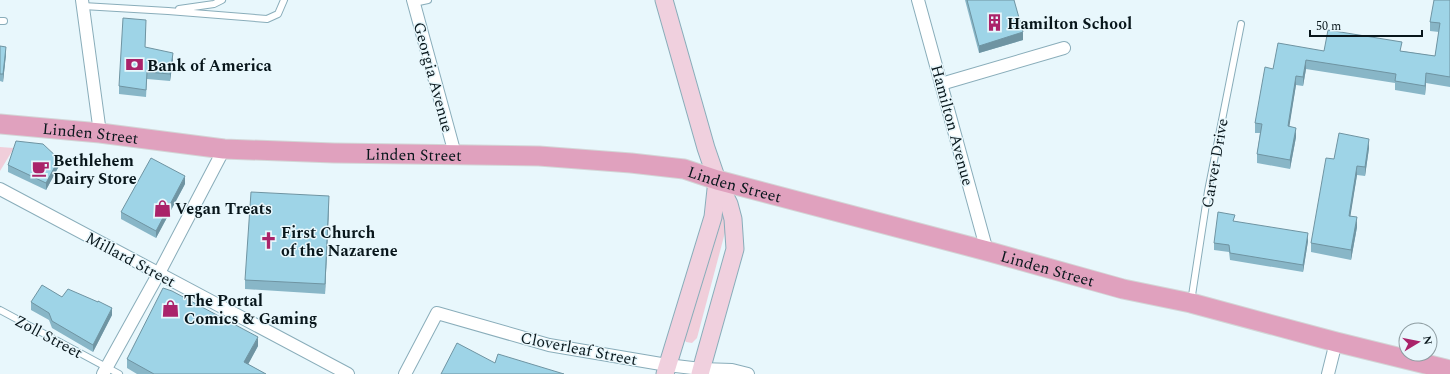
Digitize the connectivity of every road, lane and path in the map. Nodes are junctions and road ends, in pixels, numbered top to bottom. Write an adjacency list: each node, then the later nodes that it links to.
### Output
1 (222, 0): 8 (lane)
2 (284, 0): 8 (lane)
3 (428, 0): 6 (lane)
4 (664, 0): 16 (street)
5 (918, 0): 11 (street, Hamilton Avenue)
6 (413, 1): 15 (street, Georgia Avenue)
7 (82, 3): 8 (lane); 13 (street)
8 (168, 11)
9 (1241, 24): 20 (lane, Carver Drive)
10 (1064, 48): 11 (street)
11 (941, 84): 18 (street, Hamilton Avenue)
12 (0, 124): 13 (main road, Linden Street)
13 (100, 133): 14 (main road, Linden Street)
14 (224, 149): 15 (main road, Linden Street); 19 (street)
15 (455, 154): 16 (main road, Linden Street)
16 (717, 180): 18 (main road, Linden Street); 23 (street); 26 (street)
17 (0, 189): 19 (street, Millard Street)
18 (987, 251): 20 (main road, Linden Street)
19 (159, 273): 25 (street); 28 (street, Millard Street)
20 (1191, 304): 22 (main road, Linden Street)
21 (0, 310): 25 (lane, Zoll Street)
22 (1336, 342): 24 (main road, Linden Street); 31 (street)
23 (666, 369): 26 (street, Cloverleaf Street); 29 (street, Cloverleaf Street)
24 (1450, 370)
25 (105, 371): 27 (lane, Zoll Street)
26 (700, 371): 30 (street, Cloverleaf Street)
27 (119, 374)
28 (348, 374)
29 (405, 374)
30 (748, 374)
31 (1328, 374)

